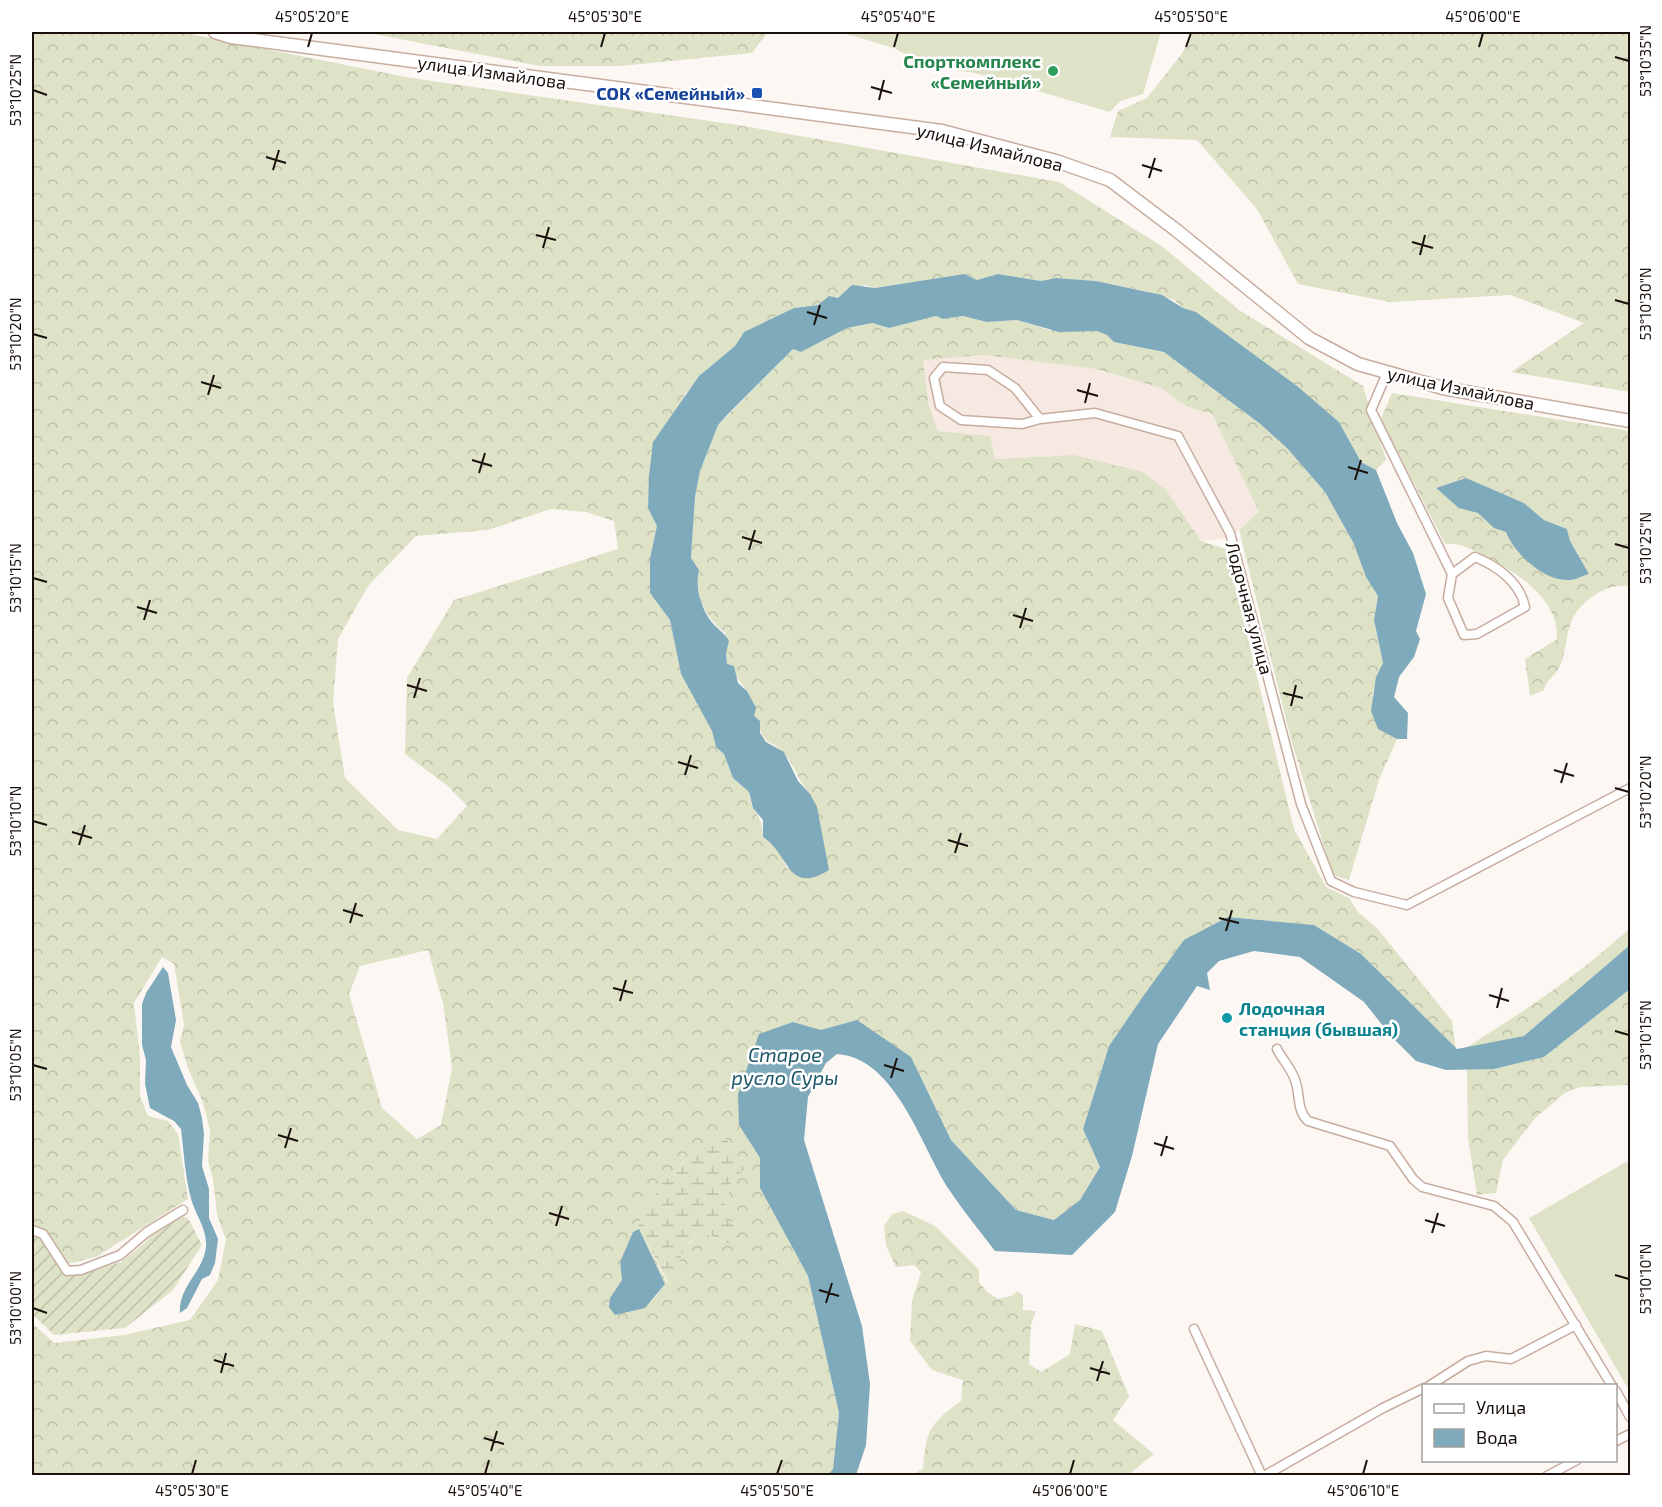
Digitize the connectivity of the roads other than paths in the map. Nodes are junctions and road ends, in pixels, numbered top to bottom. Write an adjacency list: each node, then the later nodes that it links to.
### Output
1 (215, 32): 2 (main road, улица Измайлова)
2 (1387, 373): 4 (main road, улица Измайлова); 5 (street)
3 (1040, 418): 3 (street, Лодочная улица); 6 (street, Лодочная улица)
4 (1630, 421)
5 (1452, 574): 5 (street)
6 (1630, 788)
7 (1277, 1049): 10 (street)
8 (183, 1210): 9 (street)
9 (32, 1230)
10 (1576, 1326): 12 (street); 13 (street)
11 (1194, 1329): 18 (street)
12 (1432, 1384)
13 (1611, 1384)
14 (1422, 1389): 18 (street)
15 (1617, 1393): 16 (street)
16 (1630, 1417)
17 (1575, 1462): 19 (street)
18 (1263, 1476)
19 (1547, 1476)

